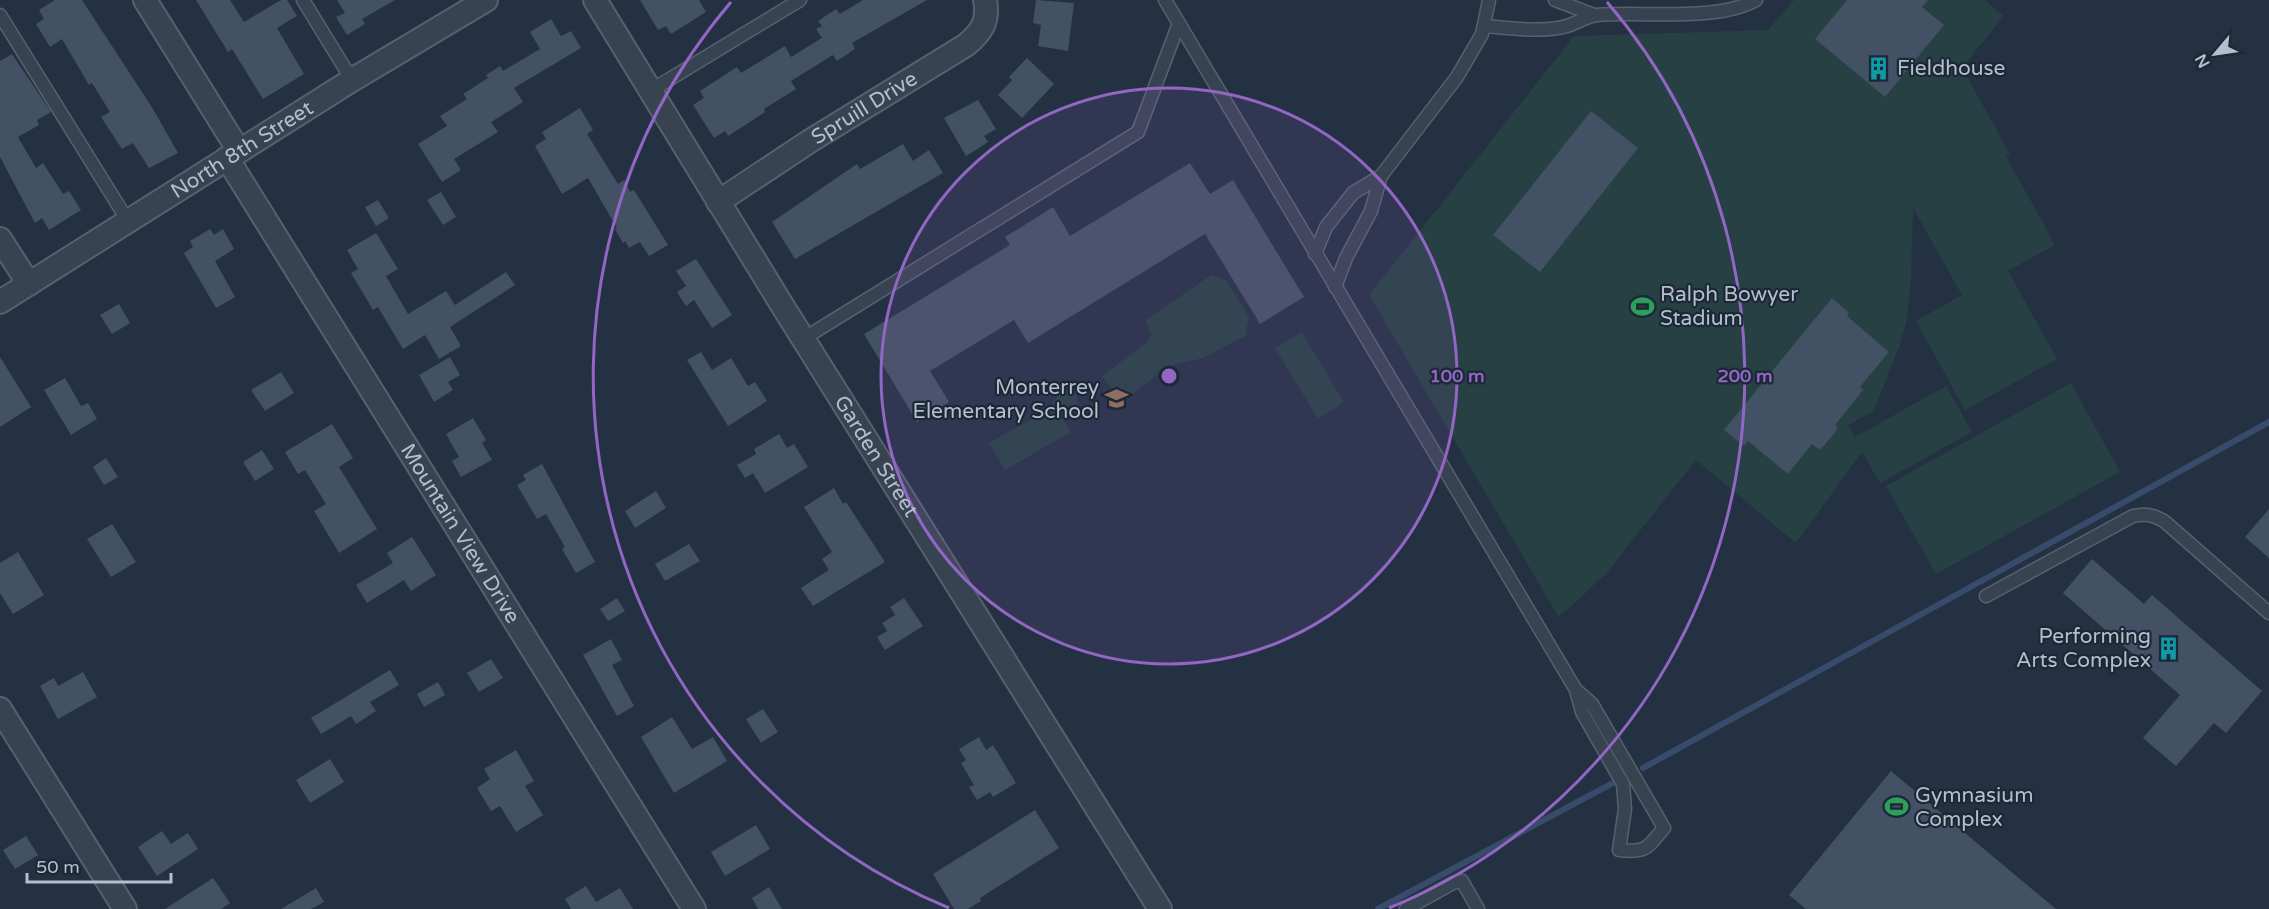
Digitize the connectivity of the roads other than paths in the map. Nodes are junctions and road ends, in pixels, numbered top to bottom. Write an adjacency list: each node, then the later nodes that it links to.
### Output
1 (145, 0): 17 (street, Mountain View Drive)
2 (303, 0): 15 (lane)
3 (486, 0): 15 (street, North 8th Street)
4 (595, 0): 16 (street, Garden Street)
5 (800, 0): 16 (lane)
6 (985, 0): 19 (street, Spruill Drive)
7 (1165, 0): 13 (lane)
8 (1489, 0): 14 (lane)
9 (1555, 0): 12 (lane)
10 (1756, 0): 12 (lane)
11 (0, 15): 20 (lane)
12 (1594, 15): 14 (lane)
13 (1179, 23): 22 (lane); 26 (lane)
14 (1485, 26): 18 (lane)
15 (352, 80): 17 (street, North 8th Street)
16 (650, 91): 19 (street, Garden Street)
17 (233, 154): 20 (street, North 8th Street); 32 (street, Mountain View Drive)
18 (1381, 176): 22 (lane); 24 (lane)
19 (718, 202): 26 (street, Garden Street)
20 (128, 221): 23 (street, North 8th Street)
21 (0, 239): 23 (street)
22 (1315, 254): 24 (lane)
23 (29, 284): 25 (street, North 8th Street)
24 (1335, 287): 29 (lane)
25 (0, 302)
26 (803, 339): 33 (street, Garden Street)
27 (1986, 596): 28 (lane)
28 (2269, 613)
29 (1576, 690): 29 (lane)
30 (0, 709): 31 (street)
31 (125, 909)
32 (694, 909)
33 (1160, 909)
34 (1406, 909): 35 (lane)
35 (1478, 909)

